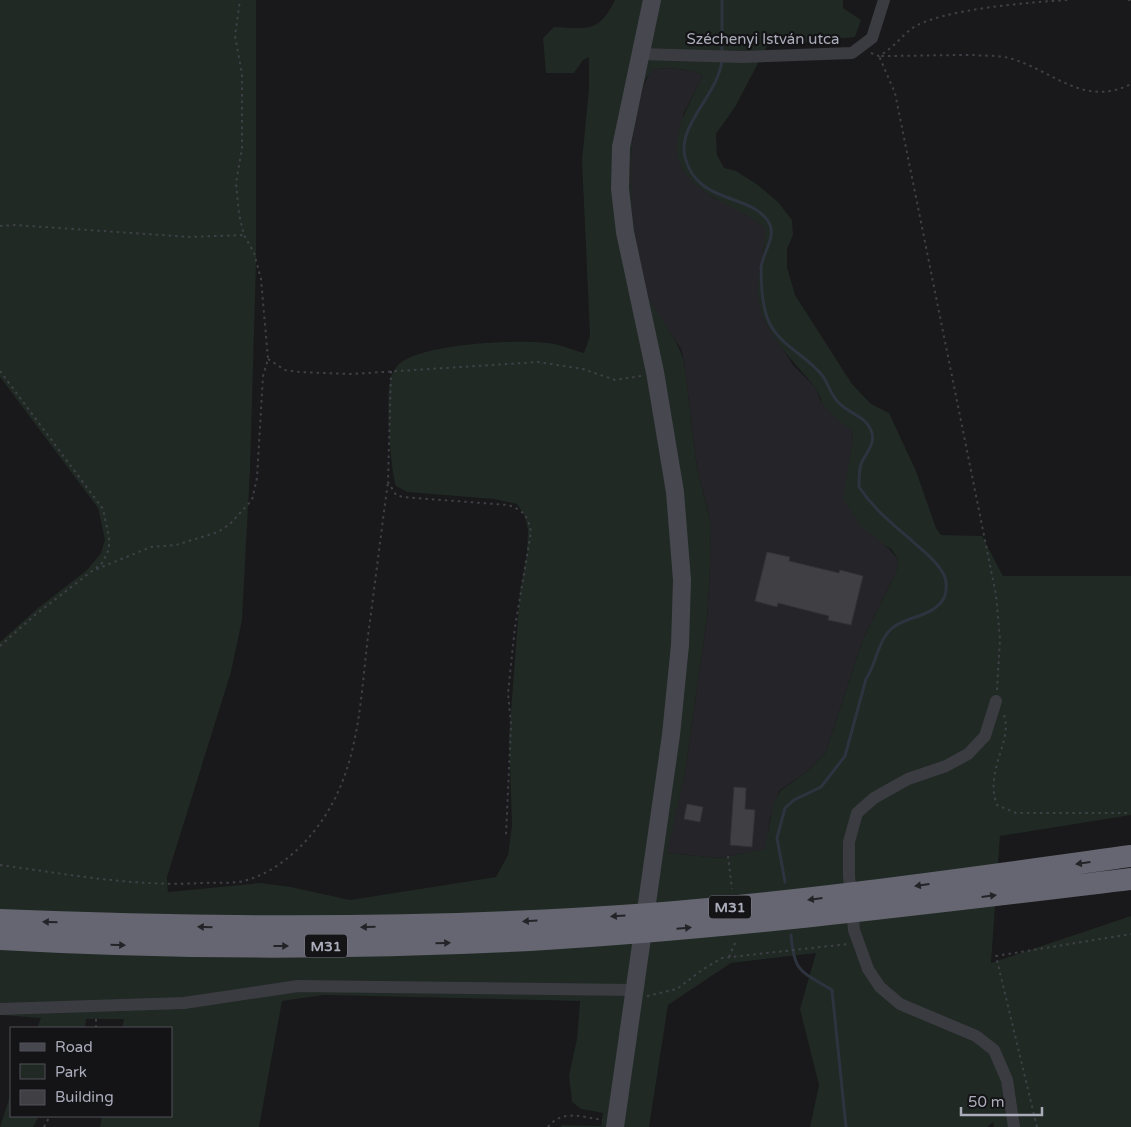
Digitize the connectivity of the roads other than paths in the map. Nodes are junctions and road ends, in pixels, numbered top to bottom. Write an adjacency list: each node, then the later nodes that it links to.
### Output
1 (652, 0): 3 (main road)
2 (884, 0): 3 (street, Széchenyi István utca)
3 (640, 54): 11 (main road)
4 (996, 701): 14 (street)
5 (1131, 856): 7 (highway, M31, one-way to 7)
6 (1131, 880): 7 (highway, M31, one-way to 6)
7 (882, 900): 9 (highway, M31)
8 (0, 920): 9 (highway, M31, one-way to 8)
9 (581, 927): 10 (highway, M31, one-way to 9)
10 (0, 939)
11 (634, 993): 12 (street); 13 (main road)
12 (0, 1009)
13 (616, 1124)
14 (1014, 1127)

